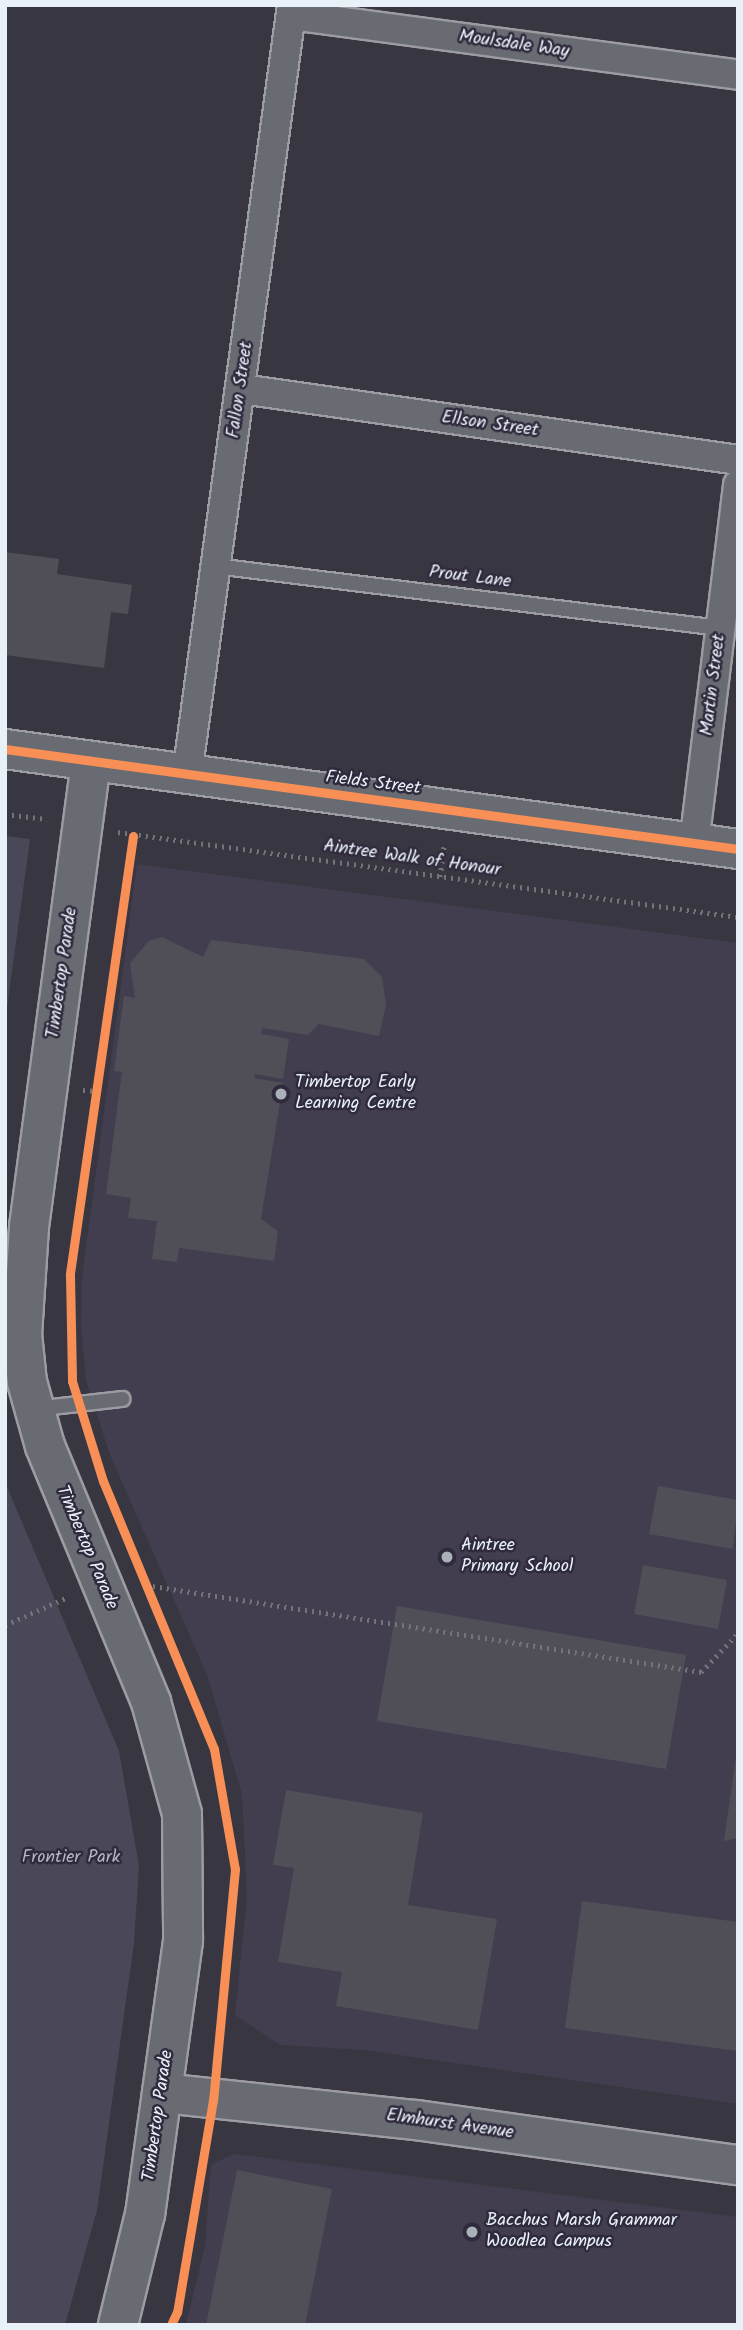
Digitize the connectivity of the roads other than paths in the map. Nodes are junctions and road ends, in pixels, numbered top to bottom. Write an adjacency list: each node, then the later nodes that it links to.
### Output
1 (291, 10): 2 (street, Moulsdale Way); 3 (street, Fallon Street)
2 (738, 75)
3 (241, 389): 4 (street, Ellson Street); 6 (street, Fallon Street)
4 (738, 460)
5 (738, 485): 7 (street, Martin Street)
6 (215, 566): 7 (lane, Prout Lane); 10 (street, Fallon Street)
7 (720, 628): 11 (street, Martin Street)
8 (5, 749): 9 (street, Fields Street)
9 (91, 762): 10 (street, Fields Street); 14 (street, Timbertop Parade)
10 (187, 775): 11 (street, Fields Street)
11 (695, 844): 12 (street, Fields Street)
12 (738, 849)
13 (122, 1399): 14 (lane)
14 (34, 1409): 15 (street, Timbertop Parade)
15 (162, 2093): 16 (street, Elmhurst Avenue); 17 (street, Timbertop Parade)
16 (738, 2165)
17 (118, 2325)

